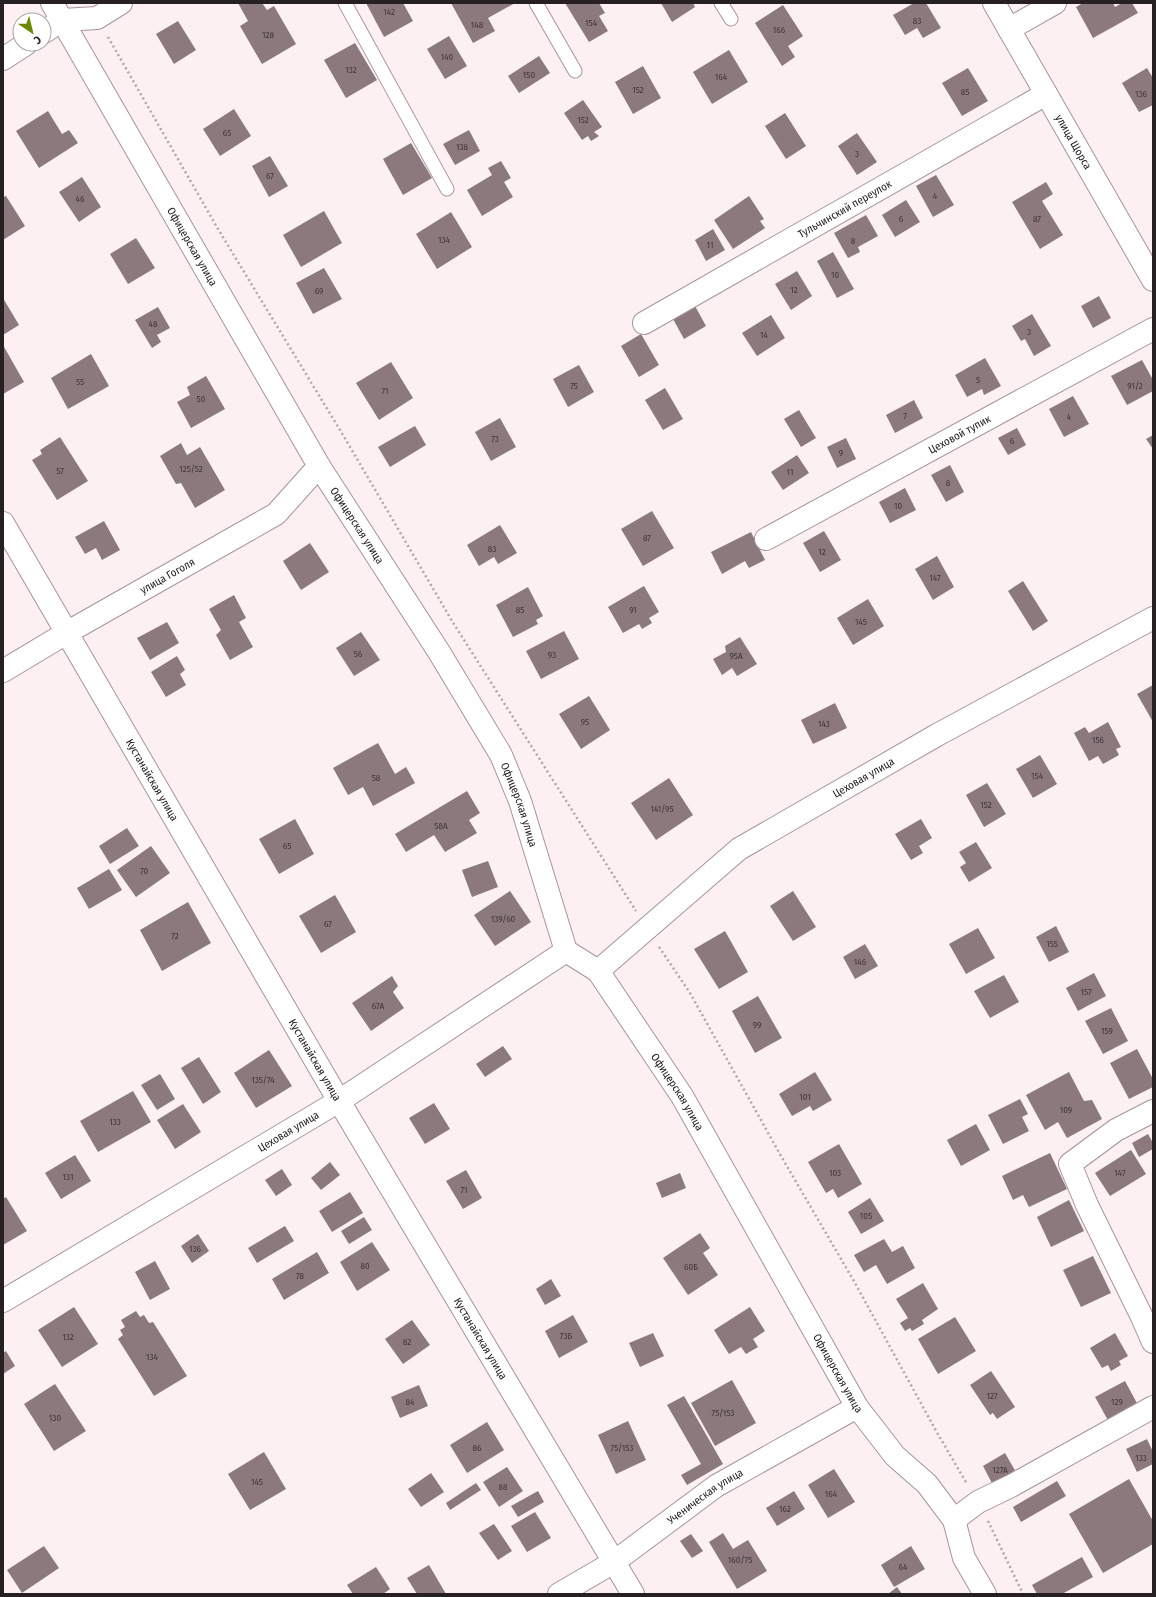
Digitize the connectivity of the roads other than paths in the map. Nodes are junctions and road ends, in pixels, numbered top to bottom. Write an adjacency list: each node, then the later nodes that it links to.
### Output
1 (121, 3): 7 (street)
2 (345, 3): 14 (lane)
3 (536, 3): 12 (lane)
4 (721, 3): 8 (lane)
5 (994, 3): 9 (street, улица Щорса)
6 (1055, 3): 9 (street)
7 (57, 12): 18 (street, Офицерская улица)
8 (731, 19)
9 (1009, 29): 13 (street, улица Щорса)
10 (14, 52): 11 (street)
11 (3, 59)
12 (575, 71)
13 (1046, 94): 15 (street, улица Щорса); 16 (street, Тульчинский переулок)
14 (447, 189)
15 (1153, 280)
16 (644, 323)
17 (1153, 329): 20 (street, Цеховой тупик)
18 (319, 466): 22 (street, улица Гоголя); 24 (street, Офицерская улица)
19 (3, 523): 22 (street, Кустанайская улица)
20 (766, 539)
21 (1153, 618): 25 (street, Цеховая улица)
22 (68, 632): 23 (street, улица Гоголя); 26 (street, Кустанайская улица)
23 (3, 671)
24 (566, 951): 25 (street, Офицерская улица); 26 (street, Цеховая улица)
25 (598, 971): 30 (street, Офицерская улица)
26 (339, 1101): 28 (street, Цеховая улица); 33 (street, Кустанайская улица)
27 (1153, 1111): 29 (street)
28 (3, 1301)
29 (1153, 1342)
30 (857, 1406): 32 (street, Офицерская улица); 33 (street, Ученическая улица)
31 (1153, 1407): 32 (street)
32 (954, 1520): 36 (street, Офицерская улица)
33 (614, 1562): 34 (street, Ученическая улица); 35 (street, Кустанайская улица)
34 (559, 1594)
35 (633, 1594)
36 (985, 1594)

